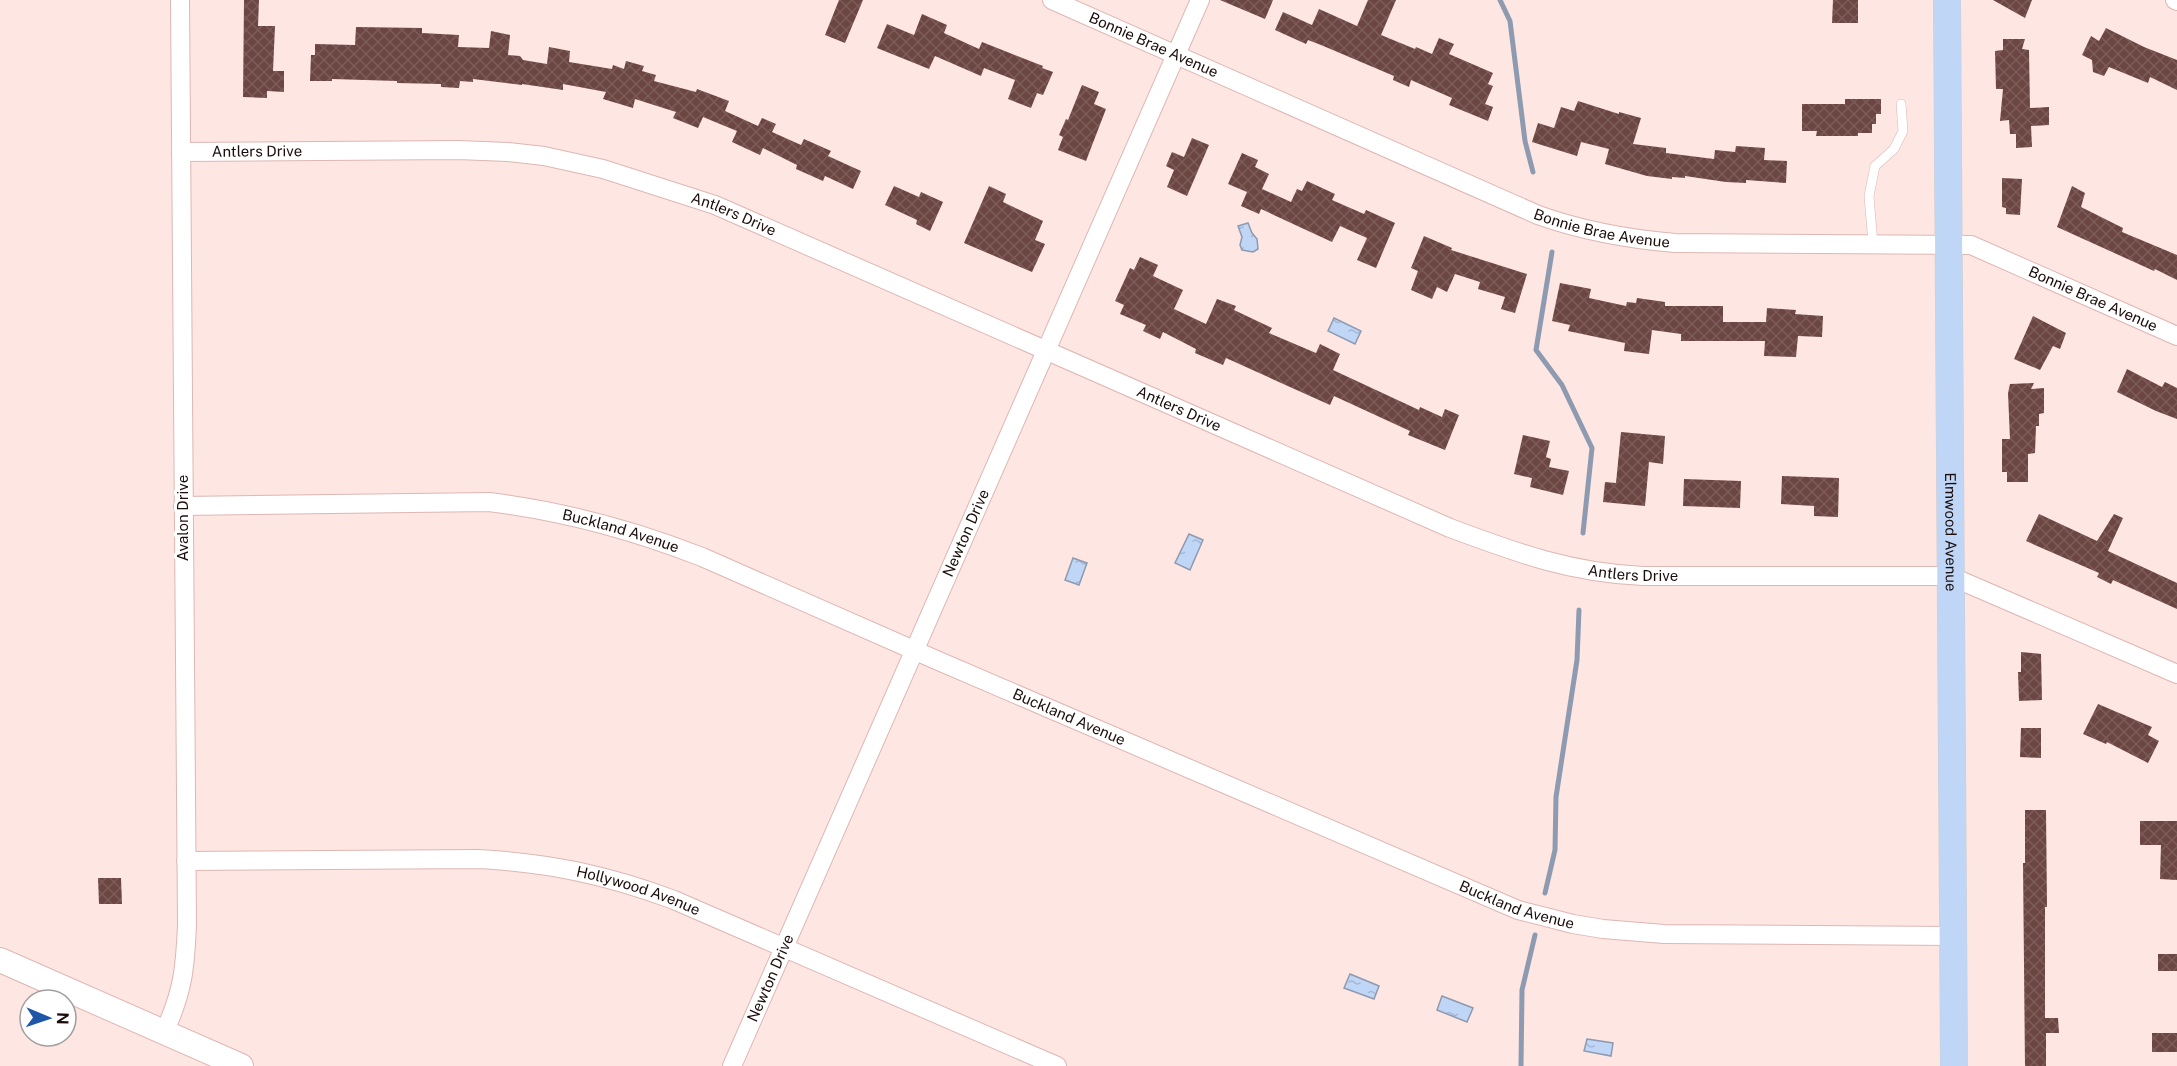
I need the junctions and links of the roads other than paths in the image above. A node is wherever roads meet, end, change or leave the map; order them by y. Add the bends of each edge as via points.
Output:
1 (180, 0) edge
2 (1052, 0) edge
3 (1200, 0) edge
4 (1947, 0) edge
5 (1176, 55) junction
6 (1901, 104) dead end
7 (181, 152) junction
8 (1873, 244) junction
9 (1948, 244) junction
10 (2177, 336) edge
11 (1045, 351) junction
12 (183, 506) junction
13 (1950, 576) junction
14 (914, 650) junction
15 (2177, 674) edge
16 (186, 861) junction
17 (1953, 936) junction
18 (783, 948) junction
19 (0, 960) edge
20 (164, 1032) junction
21 (241, 1066) edge
22 (732, 1066) edge
23 (1057, 1066) edge
24 (1954, 1066) edge

1 - 7 street, Avalon Drive
2 - 5 street, Bonnie Brae Avenue
3 - 5 street, Newton Drive
4 - 9 main road, Elmwood Avenue
5 - 8 street, Bonnie Brae Avenue via 1568,225 1632,239 1675,243
5 - 11 street, Newton Drive
6 - 8 lane via 1904,131 1894,149 1875,166 1869,195
7 - 11 street, Antlers Drive via 458,150 508,152 573,162 715,206
7 - 12 street, Avalon Drive
8 - 9 street, Bonnie Brae Avenue
9 - 10 street, Bonnie Brae Avenue via 1971,245
9 - 13 main road, Elmwood Avenue
11 - 13 street, Antlers Drive via 1450,528 1521,555 1581,570 1643,576
11 - 14 street, Newton Drive
12 - 14 street, Buckland Avenue via 489,502 556,512 673,546
12 - 16 street, Avalon Drive
13 - 15 street, Antlers Drive
13 - 17 main road, Elmwood Avenue
14 - 17 street, Buckland Avenue via 1518,910 1603,929 1664,934
14 - 18 street, Newton Drive
16 - 18 street, Hollywood Avenue via 445,859 545,865 635,886
16 - 20 street, Avalon Drive via 182,990
17 - 24 main road, Elmwood Avenue
18 - 22 street, Newton Drive
18 - 23 street, Hollywood Avenue
19 - 20 main road
20 - 21 main road

